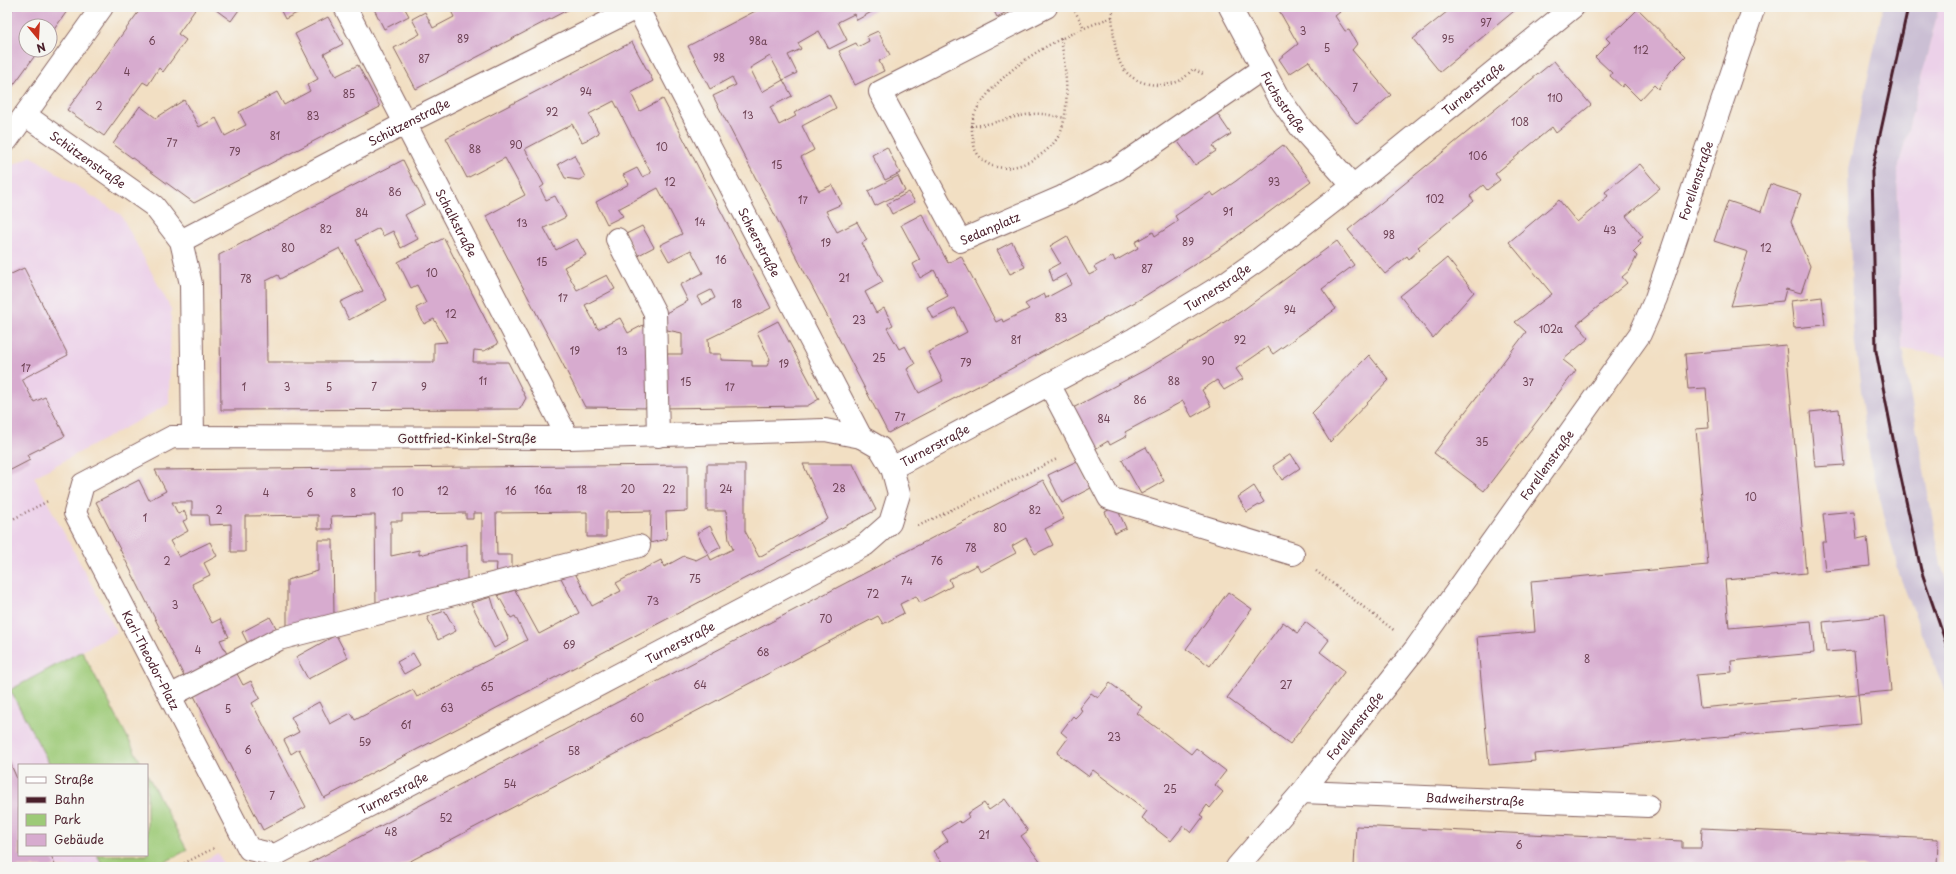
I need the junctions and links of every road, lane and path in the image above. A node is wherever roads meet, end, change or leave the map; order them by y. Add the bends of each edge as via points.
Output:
1 (102, 7) edge
2 (638, 7) edge
3 (1046, 7) edge
4 (1072, 7) edge
5 (1114, 7) edge
6 (1230, 7) edge
7 (1573, 7) edge
8 (1754, 7) edge
9 (348, 8) edge
10 (1112, 17) junction
11 (1084, 28) junction
12 (1061, 38) junction
13 (1262, 69) junction
14 (1234, 89) junction
15 (25, 115) junction
16 (1065, 118) junction
17 (404, 124) junction
18 (971, 126) junction
19 (7, 140) edge
20 (1353, 186) junction
21 (617, 239) dead end
22 (181, 241) junction
23 (1049, 384) junction
24 (658, 436) junction
25 (193, 437) junction
26 (861, 437) junction
27 (568, 438) junction
28 (1082, 446) junction
29 (892, 468) junction
30 (83, 484) junction
31 (7, 522) edge
32 (890, 523) junction
33 (639, 546) dead end
34 (1294, 554) joint
35 (1416, 648) junction
36 (170, 696) junction
37 (1302, 792) junction
38 (1648, 806) dead end
39 (241, 834) junction
40 (177, 867) edge
41 (1237, 867) edge

1 - 15 street
2 - 17 street, Schützenstraße
2 - 26 street, Scheerstraße
3 - 14 street, Sedanplatz via 880,92 960,241 1062,197 1117,169
4 - 11 path
5 - 10 path
6 - 13 street, Fuchsstraße
7 - 20 street, Turnerstraße
8 - 35 street, Forellenstraße via 1656,298 1640,334
9 - 17 street, Schalkstraße
10 - 11 path
10 - 14 path via 1116,49 1123,69 1136,80 1157,86 1179,81 1193,69
11 - 12 path
12 - 16 path via 1066,96
12 - 18 path via 1028,56 998,82 975,110
13 - 14 street, Sedanplatz
13 - 20 street, Fuchsstraße via 1301,128
15 - 19 street
15 - 22 street, Schützenstraße via 154,206
16 - 18 path via 1032,114 985,126
16 - 18 path via 1060,134 1047,149 1031,161 1014,168 1000,168 985,163 976,152
17 - 22 street, Schützenstraße
17 - 27 street, Schalkstraße
20 - 23 street, Turnerstraße via 1224,284 1134,339
21 - 24 street via 655,312
22 - 25 street, Schützenstraße via 191,284
23 - 28 street
23 - 29 street, Turnerstraße
24 - 26 street, Gottfried-Kinkel-Straße via 825,430
24 - 27 street, Gottfried-Kinkel-Straße
25 - 27 street, Gottfried-Kinkel-Straße
25 - 30 street, Gottfried-Kinkel-Straße via 172,437
26 - 29 street via 880,448
28 - 32 path via 920,526
28 - 34 street via 1109,498
29 - 32 street, Turnerstraße via 899,494
30 - 31 path
30 - 36 street, Karl-Theodor-Platz via 75,513
32 - 39 street, Turnerstraße via 865,545 275,856 249,849
33 - 36 street via 279,639
34 - 35 path
35 - 37 street, Forellenstraße
36 - 39 street, Karl-Theodor-Platz
37 - 38 street, Badweiherstraße
37 - 41 street, Forellenstraße
39 - 40 path

